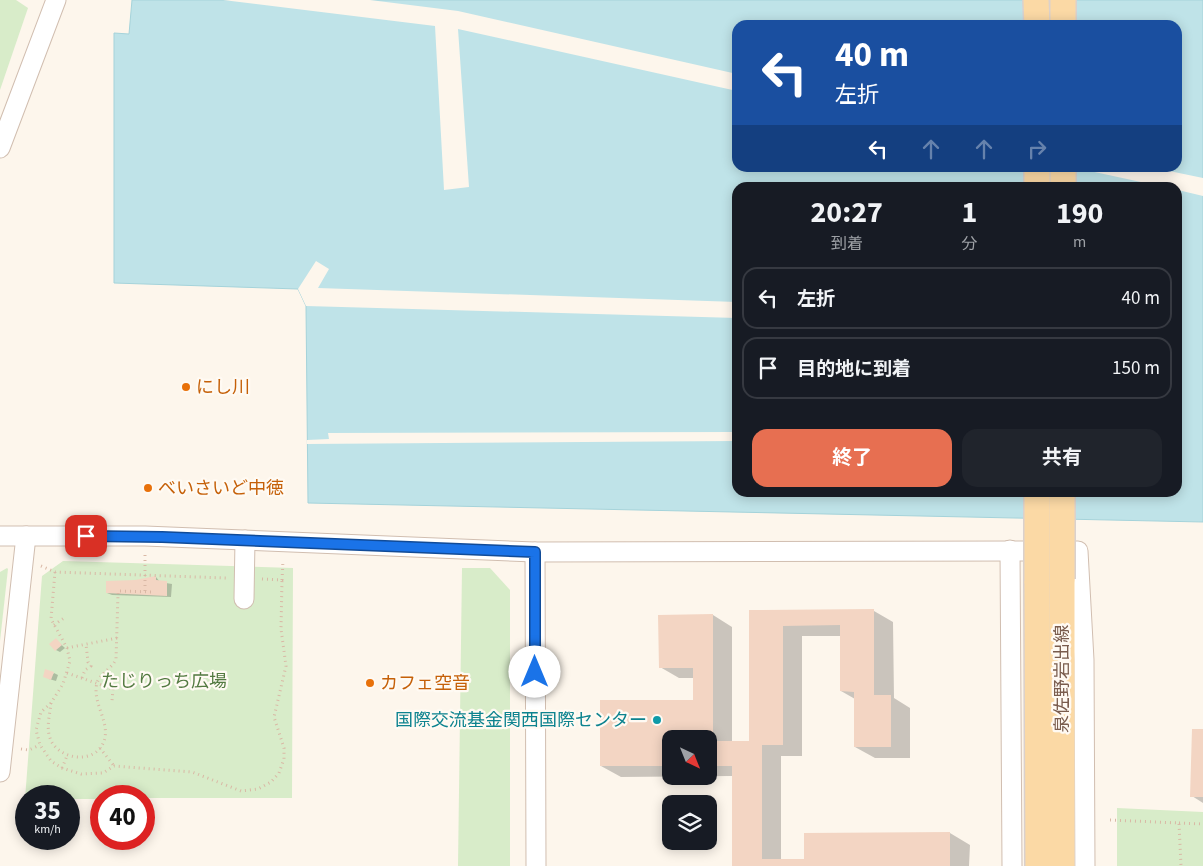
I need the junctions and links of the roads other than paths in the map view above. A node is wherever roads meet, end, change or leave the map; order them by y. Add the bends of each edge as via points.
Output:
1 (56, 0) edge
2 (1036, 0) edge
3 (1063, 0) edge
4 (1036, 20) edge
5 (1063, 20) edge
6 (0, 148) edge
7 (1037, 497) edge
8 (1062, 497) edge
9 (0, 536) edge
10 (26, 536) junction
11 (245, 540) junction
12 (1010, 550) junction
13 (535, 552) junction
14 (244, 599) dead end
15 (0, 772) edge
16 (536, 866) edge
17 (1012, 866) edge
18 (1038, 866) edge
19 (1062, 866) edge
20 (1085, 866) edge

1 - 6 street
2 - 4 main road
3 - 5 main road
7 - 18 main road, 泉佐野岩出線, bridge
8 - 19 main road, 泉佐野岩出線, bridge
9 - 10 street
10 - 11 street
10 - 15 street
11 - 13 street
11 - 14 street
12 - 13 street
12 - 17 street
12 - 20 street via 1078,551 1084,660
13 - 16 street

